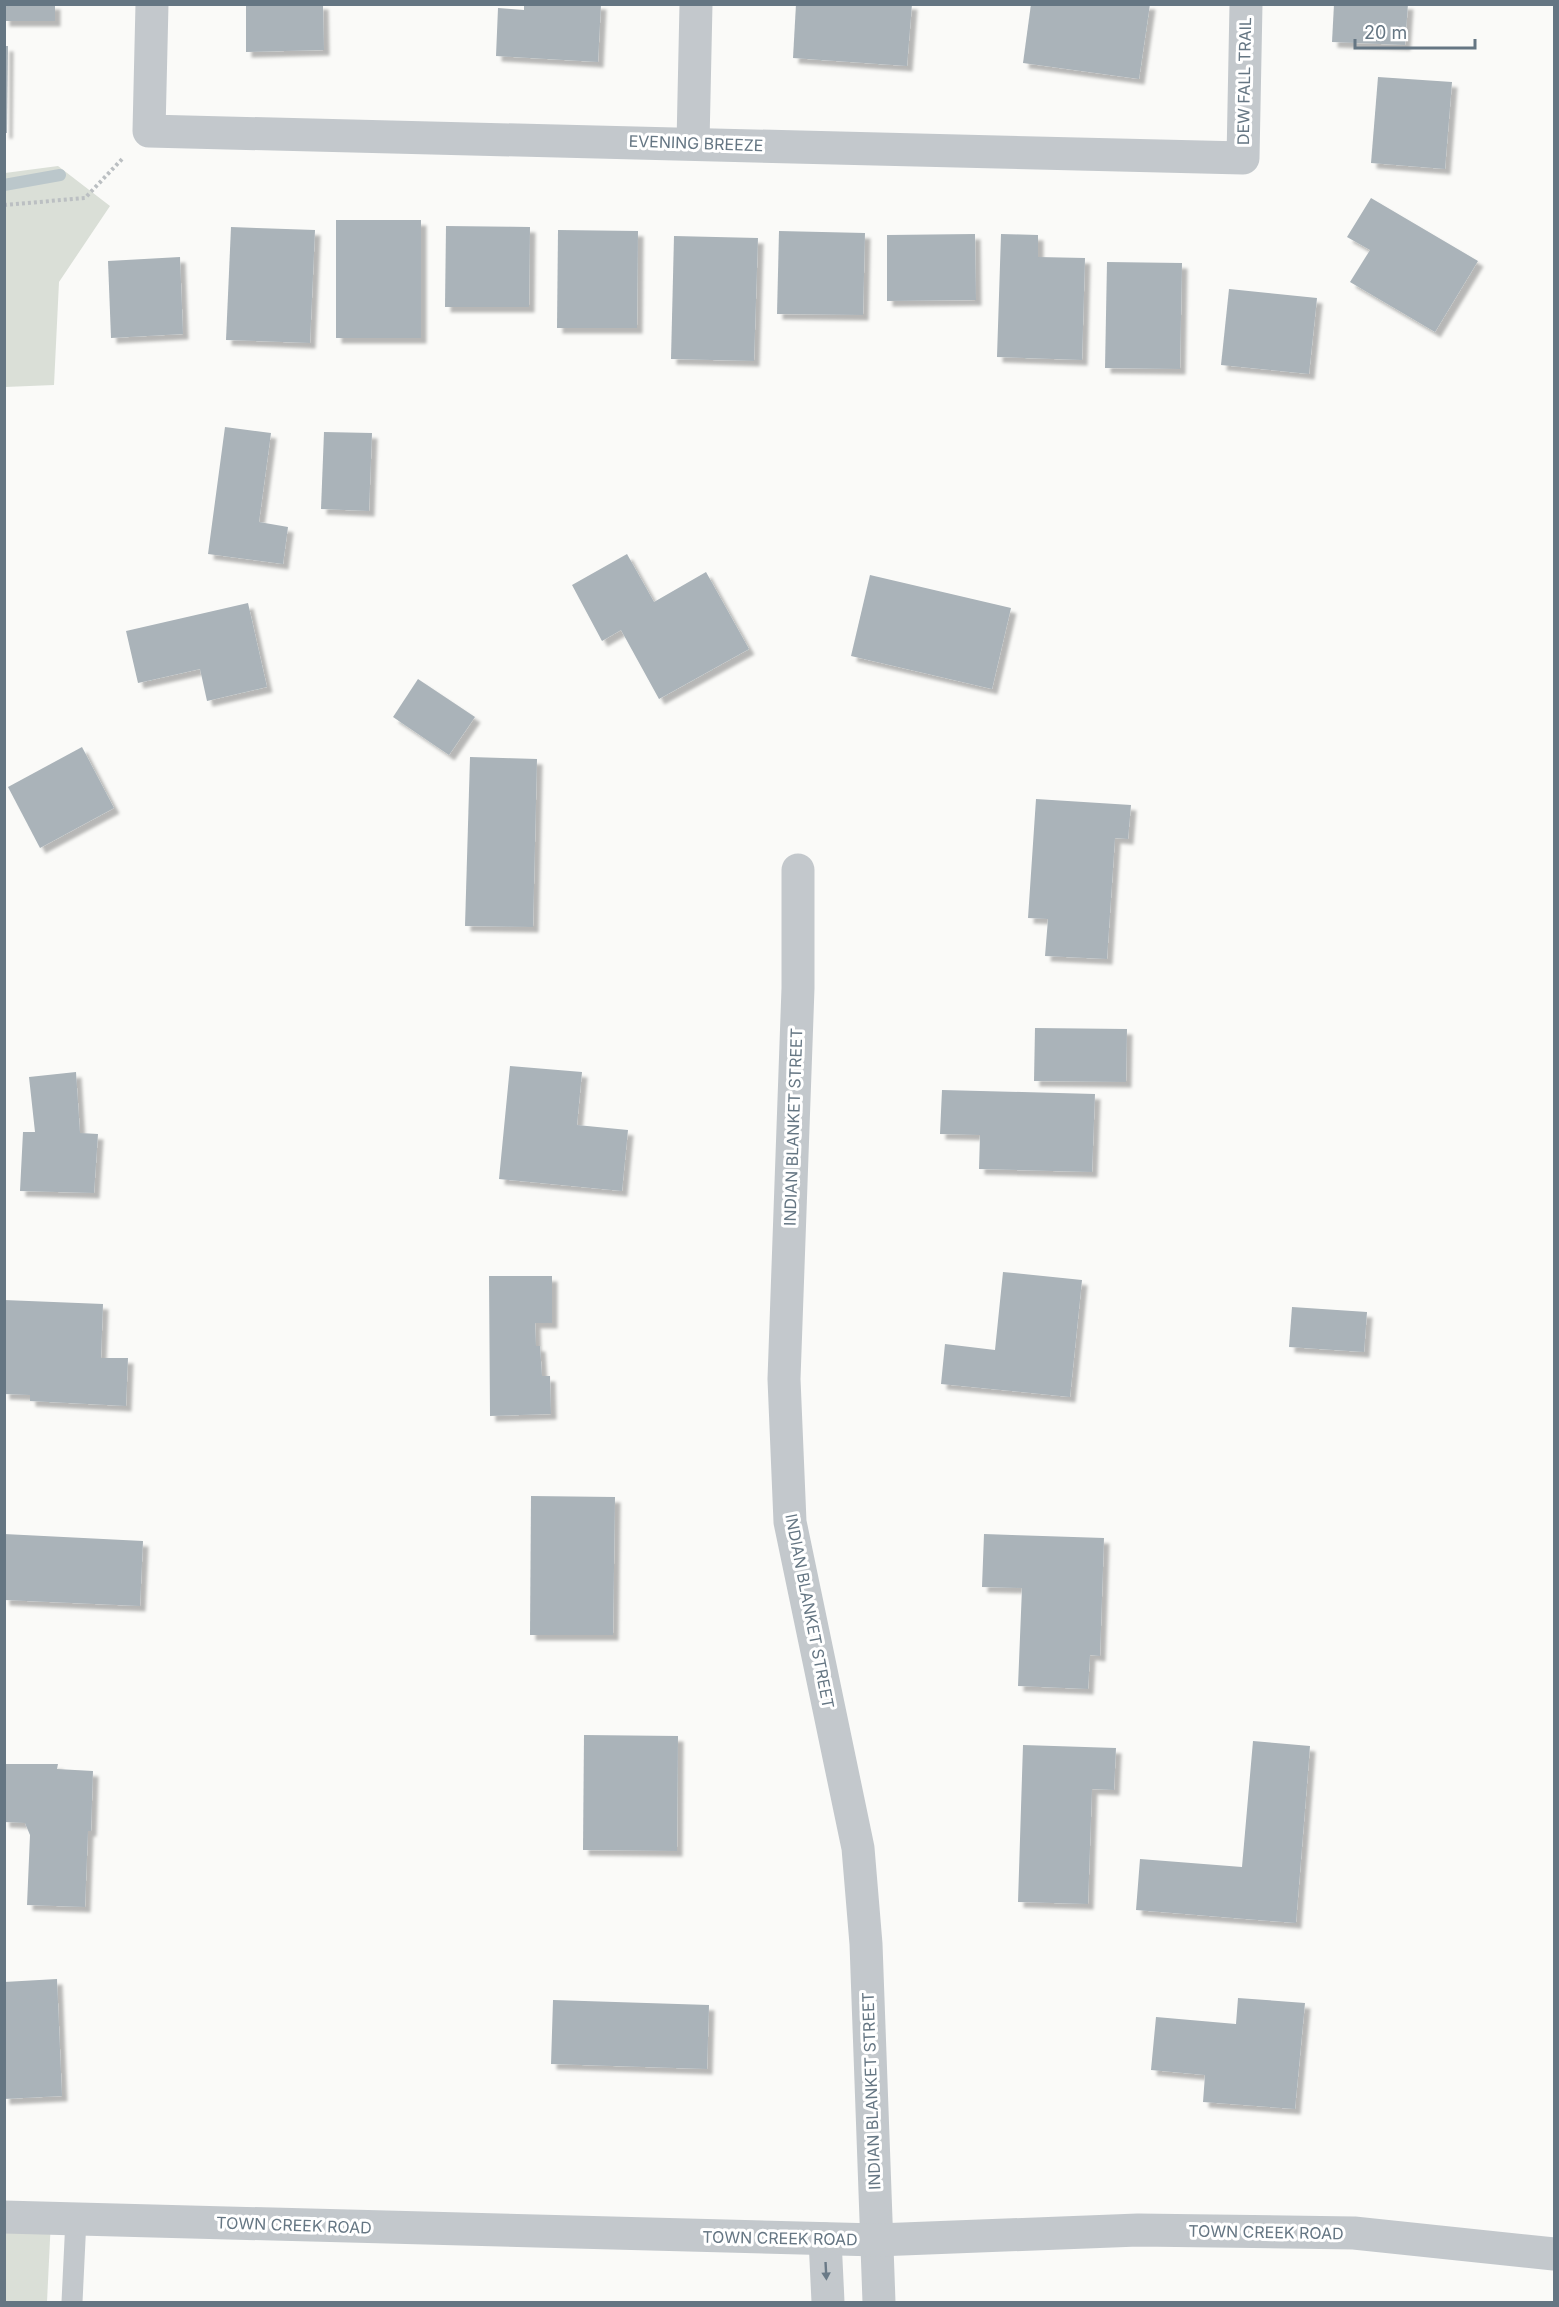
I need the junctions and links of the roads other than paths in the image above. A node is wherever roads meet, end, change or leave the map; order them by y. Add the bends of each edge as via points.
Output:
1 (152, 4) edge
2 (696, 4) edge
3 (1246, 4) edge
4 (693, 143) junction
5 (1243, 158) joint
6 (798, 870) dead end
7 (4, 2217) edge
8 (76, 2219) junction
9 (825, 2239) junction
10 (877, 2240) junction
11 (1554, 2254) edge
12 (72, 2302) edge
13 (828, 2302) edge
14 (879, 2302) edge

1 - 4 street, EVENING BREEZE via 149,131
2 - 4 street
3 - 5 street, DEW FALL TRAIL
4 - 5 street, EVENING BREEZE
6 - 10 street, INDIAN BLANKET STREET via 798,988 784,1379 790,1522 858,1848 866,1944
7 - 8 street, TOWN CREEK ROAD
8 - 9 street, TOWN CREEK ROAD
8 - 12 lane
9 - 10 street, TOWN CREEK ROAD
9 -> 13 street
10 - 11 street, TOWN CREEK ROAD via 1138,2230 1354,2233
10 - 14 street, INDIAN BLANKET STREET

